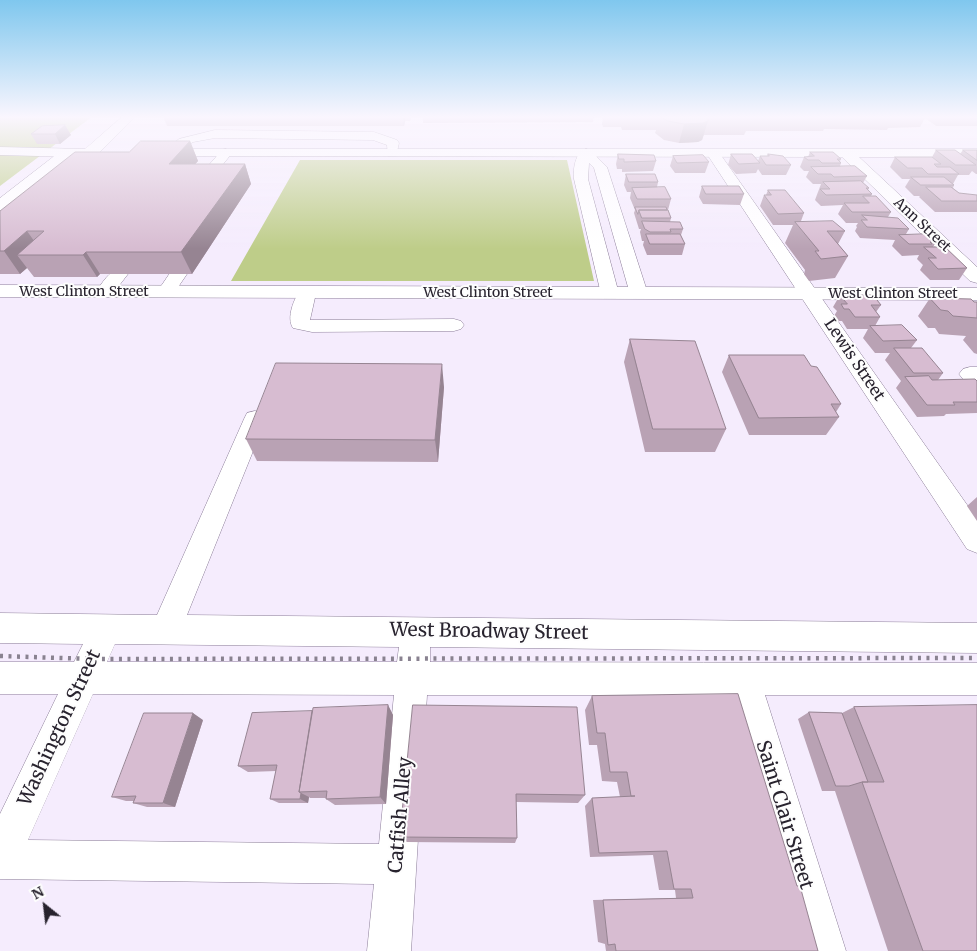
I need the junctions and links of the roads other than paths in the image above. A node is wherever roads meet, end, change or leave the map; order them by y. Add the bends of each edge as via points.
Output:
1 (58, 160) edge
2 (82, 160) edge
3 (220, 160) edge
4 (583, 160) edge
5 (593, 160) edge
6 (717, 160) edge
7 (854, 160) edge
8 (200, 184) edge
9 (51, 187) edge
10 (0, 206) edge
11 (119, 274) edge
12 (178, 274) edge
13 (977, 277) edge
14 (0, 291) edge
15 (105, 292) junction
16 (166, 292) junction
17 (307, 293) junction
18 (610, 294) junction
19 (639, 294) junction
20 (809, 294) junction
21 (977, 294) edge
22 (454, 326) dead end
23 (255, 419) edge
24 (977, 541) edge
25 (0, 628) edge
26 (107, 628) junction
27 (166, 629) junction
28 (416, 632) junction
29 (977, 638) edge
30 (0, 678) edge
31 (84, 678) junction
32 (414, 679) junction
33 (743, 679) junction
34 (977, 679) edge
35 (0, 857) edge
36 (396, 864) junction
37 (389, 951) edge
38 (824, 951) edge

1 - 10 main road
2 - 9 main road
3 - 8 street
4 - 18 street via 581,179
5 - 19 street via 600,167
6 - 20 street, Lewis Street
7 - 13 main road, Ann Street
11 - 15 street
12 - 16 street
14 - 15 main road, West Clinton Street
15 - 16 main road, West Clinton Street
16 - 17 main road, West Clinton Street
17 - 18 main road, West Clinton Street
17 - 22 street via 300,324
18 - 19 main road, West Clinton Street
19 - 20 main road, West Clinton Street
20 - 21 main road, West Clinton Street
20 - 24 street, Lewis Street
23 - 27 street
25 - 26 street, West Broadway Street
26 - 27 street, West Broadway Street
26 - 31 street, Washington Street
27 - 28 street, West Broadway Street
28 - 29 street, West Broadway Street
28 - 32 street, Catfish Alley
30 - 31 street
31 - 32 street
31 - 35 street, Washington Street
32 - 33 street
32 - 36 street, Catfish Alley
33 - 34 street
33 - 38 street, Saint Clair Street
35 - 36 street
36 - 37 street, Catfish Alley

